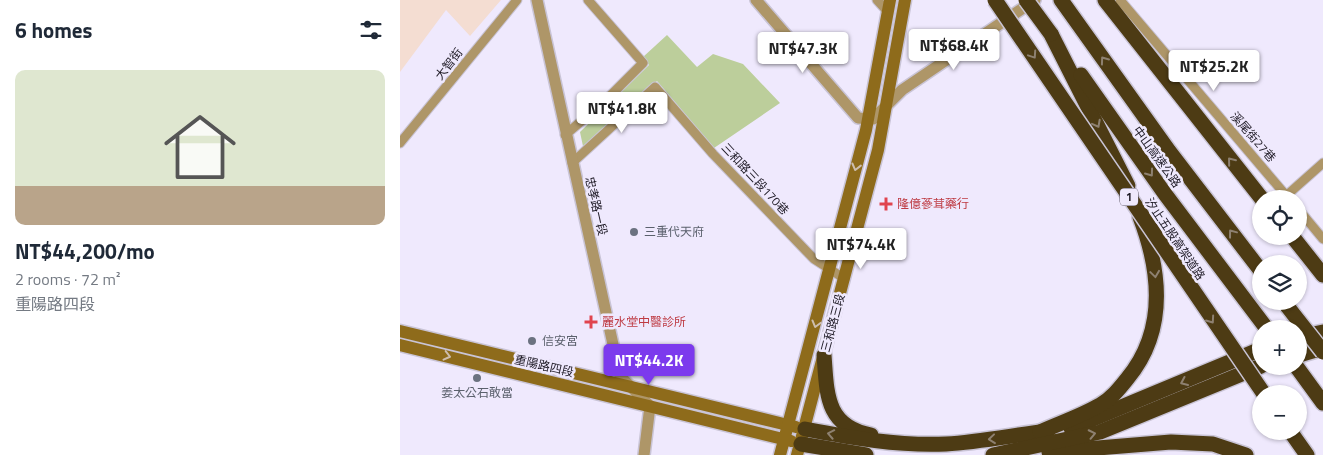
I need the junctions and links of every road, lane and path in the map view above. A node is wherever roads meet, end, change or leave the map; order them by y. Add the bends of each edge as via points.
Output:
1 (517, 0) edge
2 (537, 0) edge
3 (588, 0) edge
4 (756, 0) edge
5 (877, 0) edge
6 (905, 0) edge
7 (995, 0) edge
8 (1026, 0) edge
9 (1035, 0) edge
10 (1061, 0) edge
11 (1105, 0) edge
12 (1120, 0) edge
13 (889, 6) edge
14 (1050, 34) junction
15 (888, 103) junction
16 (867, 120) junction
17 (566, 135) junction
18 (400, 142) edge
19 (572, 163) junction
20 (1323, 163) edge
21 (1255, 190) edge
22 (1282, 190) edge
23 (1295, 190) edge
24 (1307, 220) edge
25 (1323, 239) edge
26 (1299, 245) edge
27 (1252, 259) edge
28 (830, 270) junction
29 (1323, 275) edge
30 (845, 279) junction
31 (1291, 310) edge
32 (1260, 320) edge
33 (400, 331) edge
34 (1323, 332) edge
35 (1307, 335) edge
36 (400, 345) edge
37 (1323, 348) edge
38 (1323, 352) edge
39 (1252, 353) edge
40 (1307, 353) edge
41 (824, 356) junction
42 (1252, 370) edge
43 (1303, 375) edge
44 (1258, 385) edge
45 (629, 386) junction
46 (1320, 398) edge
47 (650, 406) junction
48 (788, 425) junction
49 (1040, 432) junction
50 (784, 439) junction
51 (1296, 440) edge
52 (801, 443) edge
53 (921, 444) junction
54 (644, 455) edge
55 (780, 455) edge
56 (866, 455) edge
57 (993, 455) edge
58 (1012, 455) edge
59 (1246, 455) edge
60 (1307, 455) edge

1 - 18 street, 大智街
2 - 17 street, 忠孝路一段
3 - 17 street via 643,63
4 - 16 street via 858,118
5 - 13 street
6 - 15 main road, 三和路三段
7 -> 44 highway, 汐止五股高架道路 / 1, bridge
8 - 14 highway, 中山高速公路, bridge
9 - 15 street via 902,90
27 -> 10 highway, 中山高速公路 via 1169,151
21 -> 11 highway
12 - 22 street, 溪尾街27巷
13 - 16 main road, 三和路三段
14 -> 32 highway, 中山高速公路
14 -> 49 highway via 1128,186 1148,242 1157,287 1156,317 1141,363 1100,405
15 - 16 street via 873,119
15 - 30 main road, 三和路三段
16 -> 28 main road, 三和路三段
17 - 19 street, 忠孝路一段
19 - 28 street, 三和路三段170巷 via 655,87 713,154 814,260
19 - 45 street, 忠孝路一段 via 620,376
20 - 23 street
24 - 25 street
26 - 29 highway
28 - 30 street, 三和路三段170巷
28 -> 48 main road, 三和路三段
30 - 41 main road, 三和路三段
31 - 38 highway, bridge
33 - 45 main road, 重陽路四段
34 - 35 highway
36 -> 47 main road, 重陽路四段
37 - 40 highway
39 -> 49 highway via 1099,418 1071,428
41 - 52 main road, 三和路三段
41 - 53 highway via 828,399 834,416 863,433
57 -> 42 highway via 1100,432
43 - 46 highway
45 - 47 street, 忠孝路一段
45 - 48 main road, 重陽路四段
47 - 50 main road, 重陽路四段
47 - 54 street
48 - 50 main road, 三和路三段
48 - 52 main road, 重陽路四段
49 -> 53 highway via 947,444
50 - 52 main road, 重陽路四段
50 - 55 main road, 三和路三段
51 - 60 highway
53 -> 52 highway via 864,440
52 - 56 highway
58 - 59 highway via 1171,442 1213,444

